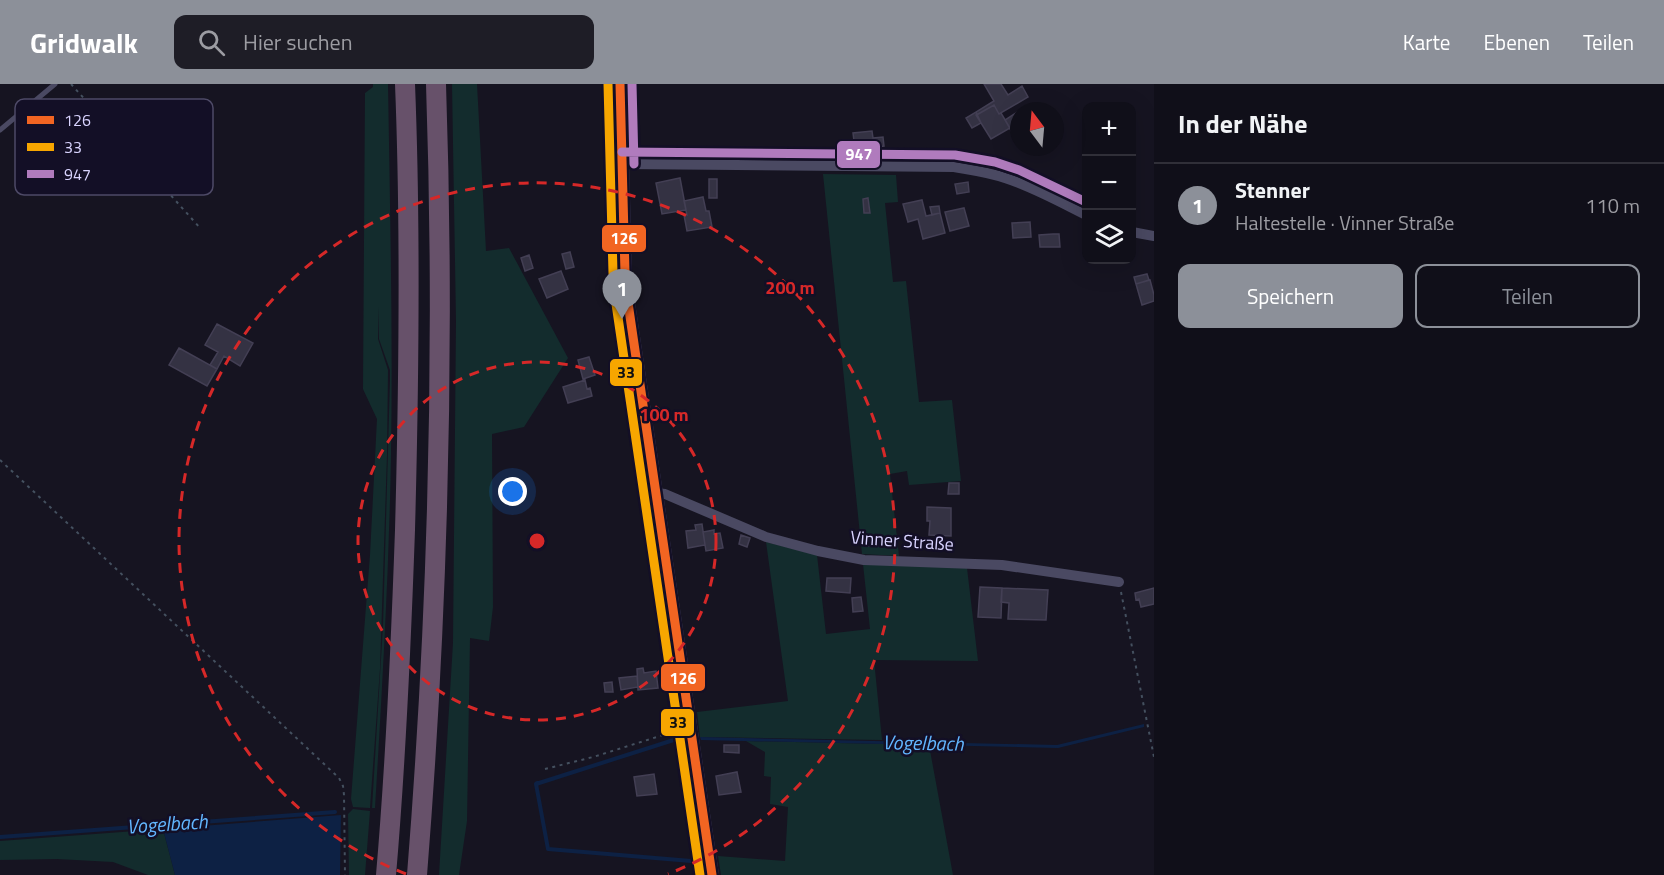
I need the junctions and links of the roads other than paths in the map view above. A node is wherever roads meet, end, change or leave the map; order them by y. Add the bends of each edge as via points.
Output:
1 (55, 84) edge
2 (405, 84) edge
3 (436, 84) edge
4 (620, 84) edge
5 (37, 99) edge
6 (15, 117) edge
7 (0, 130) edge
8 (622, 164) junction
9 (1082, 213) edge
10 (1136, 233) edge
11 (1154, 236) edge
12 (656, 493) junction
13 (1119, 582) road end
14 (386, 875) edge
15 (417, 875) edge
16 (712, 875) edge

1 - 5 lane
2 - 14 highway via 409,262 407,442 399,699
3 - 15 highway via 439,432 432,656
4 - 8 street
6 - 7 lane
8 - 9 street via 954,167 1018,183
8 - 12 street via 625,273
10 - 11 street
12 - 13 street, Vinner Straße via 766,537 864,560 1002,565
12 - 16 street

